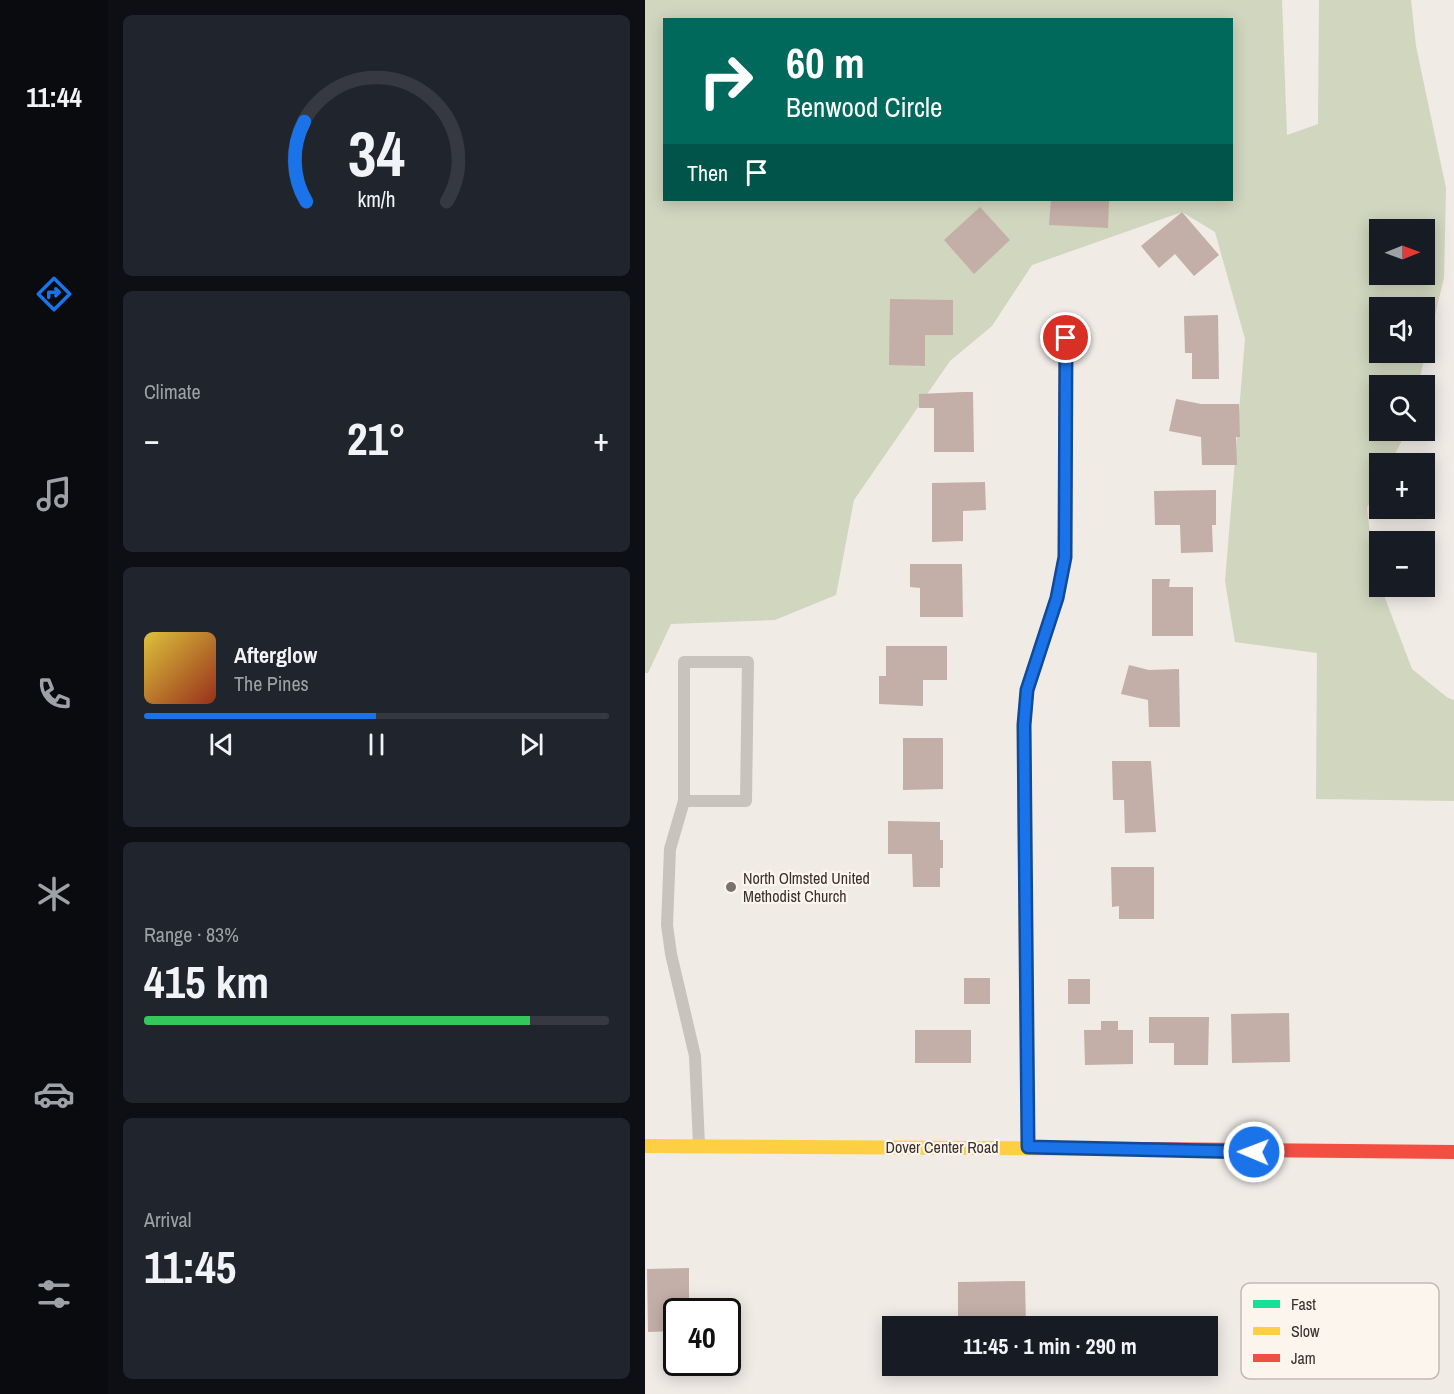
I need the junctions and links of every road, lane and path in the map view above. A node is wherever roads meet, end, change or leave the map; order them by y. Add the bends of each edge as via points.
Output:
1 (1066, 338) dead end
2 (684, 801) junction
3 (645, 1146) edge
4 (699, 1146) junction
5 (1028, 1147) junction
6 (1454, 1152) edge

1 - 5 street via 1065,557 1057,598 1027,690 1024,725
2 - 2 lane via 684,662 748,662 746,801
2 - 4 lane via 670,849 667,925 695,1056
3 - 4 street, Dover Center Road
4 - 5 street, Dover Center Road
5 - 6 street, Dover Center Road

